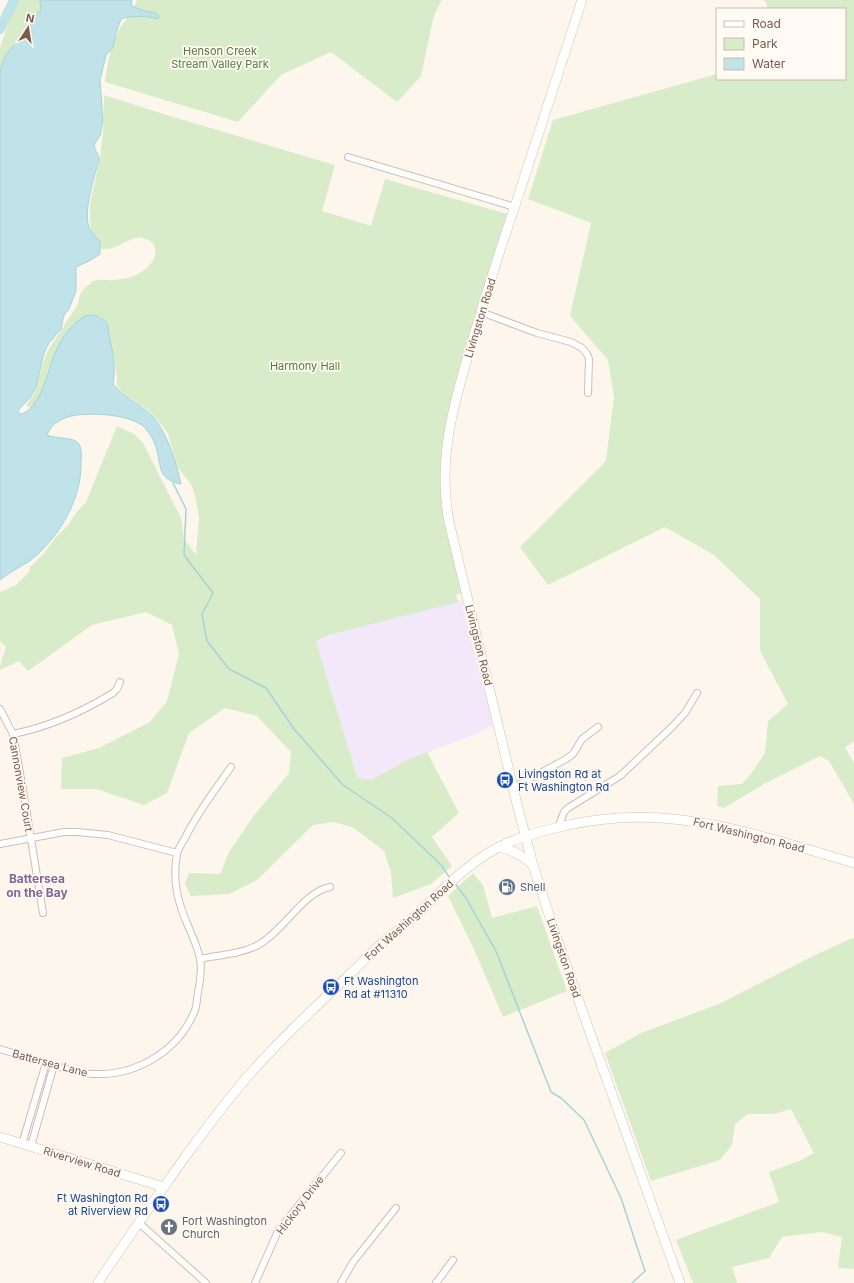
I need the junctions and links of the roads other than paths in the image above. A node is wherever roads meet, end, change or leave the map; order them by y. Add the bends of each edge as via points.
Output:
1 (582, 0) edge
2 (348, 157) dead end
3 (515, 207) junction
4 (481, 312) junction
5 (588, 392) dead end
6 (120, 682) dead end
7 (697, 693) dead end
8 (0, 709) edge
9 (598, 727) dead end
10 (13, 734) junction
11 (231, 767) dead end
12 (513, 788) junction
13 (558, 828) junction
14 (525, 837) junction
15 (31, 838) junction
16 (0, 844) edge
17 (499, 846) junction
18 (177, 853) junction
19 (854, 863) edge
20 (533, 865) junction
21 (330, 888) dead end
22 (43, 913) dead end
23 (200, 959) junction
24 (0, 1049) edge
25 (46, 1063) junction
26 (54, 1065) junction
27 (0, 1137) edge
28 (27, 1145) junction
29 (341, 1153) dead end
30 (164, 1187) junction
31 (396, 1208) dead end
32 (139, 1223) junction
33 (453, 1260) dead end
34 (98, 1283) edge
35 (206, 1283) edge
36 (255, 1283) edge
37 (341, 1283) edge
38 (436, 1283) edge
39 (680, 1283) edge

1 - 3 main road, Livingston Road
2 - 3 street
3 - 4 main road, Livingston Road
4 - 5 street via 582,348 589,359
4 - 12 main road, Livingston Road via 449,430 444,466 445,496 449,522
6 - 10 street via 113,693 80,711
7 - 13 street via 685,713 620,776 568,808
8 - 10 street, Cannonview Court
9 - 12 street via 582,739 573,754
10 - 15 street, Cannonview Court
11 - 18 street, Battersea Lane via 196,817
12 - 14 main road, Livingston Road
13 - 14 main road, Fort Washington Road
13 - 19 main road, Fort Washington Road via 618,818 680,819 745,832
14 - 17 main road, Fort Washington Road
14 - 20 main road, Livingston Road
15 - 16 street
15 - 18 street via 64,832 93,833
15 - 22 street, Cannonview Court
17 - 20 main road via 525,857
17 - 30 main road, Fort Washington Road via 475,862 384,941 291,1030 225,1103
18 - 23 street, Battersea Lane via 176,892
20 - 39 main road, Livingston Road
21 - 23 street via 312,895 257,946
23 - 26 street, Battersea Lane via 200,983 195,1009 178,1037 162,1052 132,1069 110,1074 88,1074
24 - 25 street, Battersea Lane
25 - 26 street, Battersea Lane
25 - 28 street
26 - 28 street
27 - 28 main road, Riverview Road
28 - 30 main road, Riverview Road
29 - 36 street, Hickory Drive via 278,1231
30 - 32 main road, Fort Washington Road
31 - 37 street via 353,1262
32 - 34 main road, Fort Washington Road
32 - 35 street
33 - 38 street

